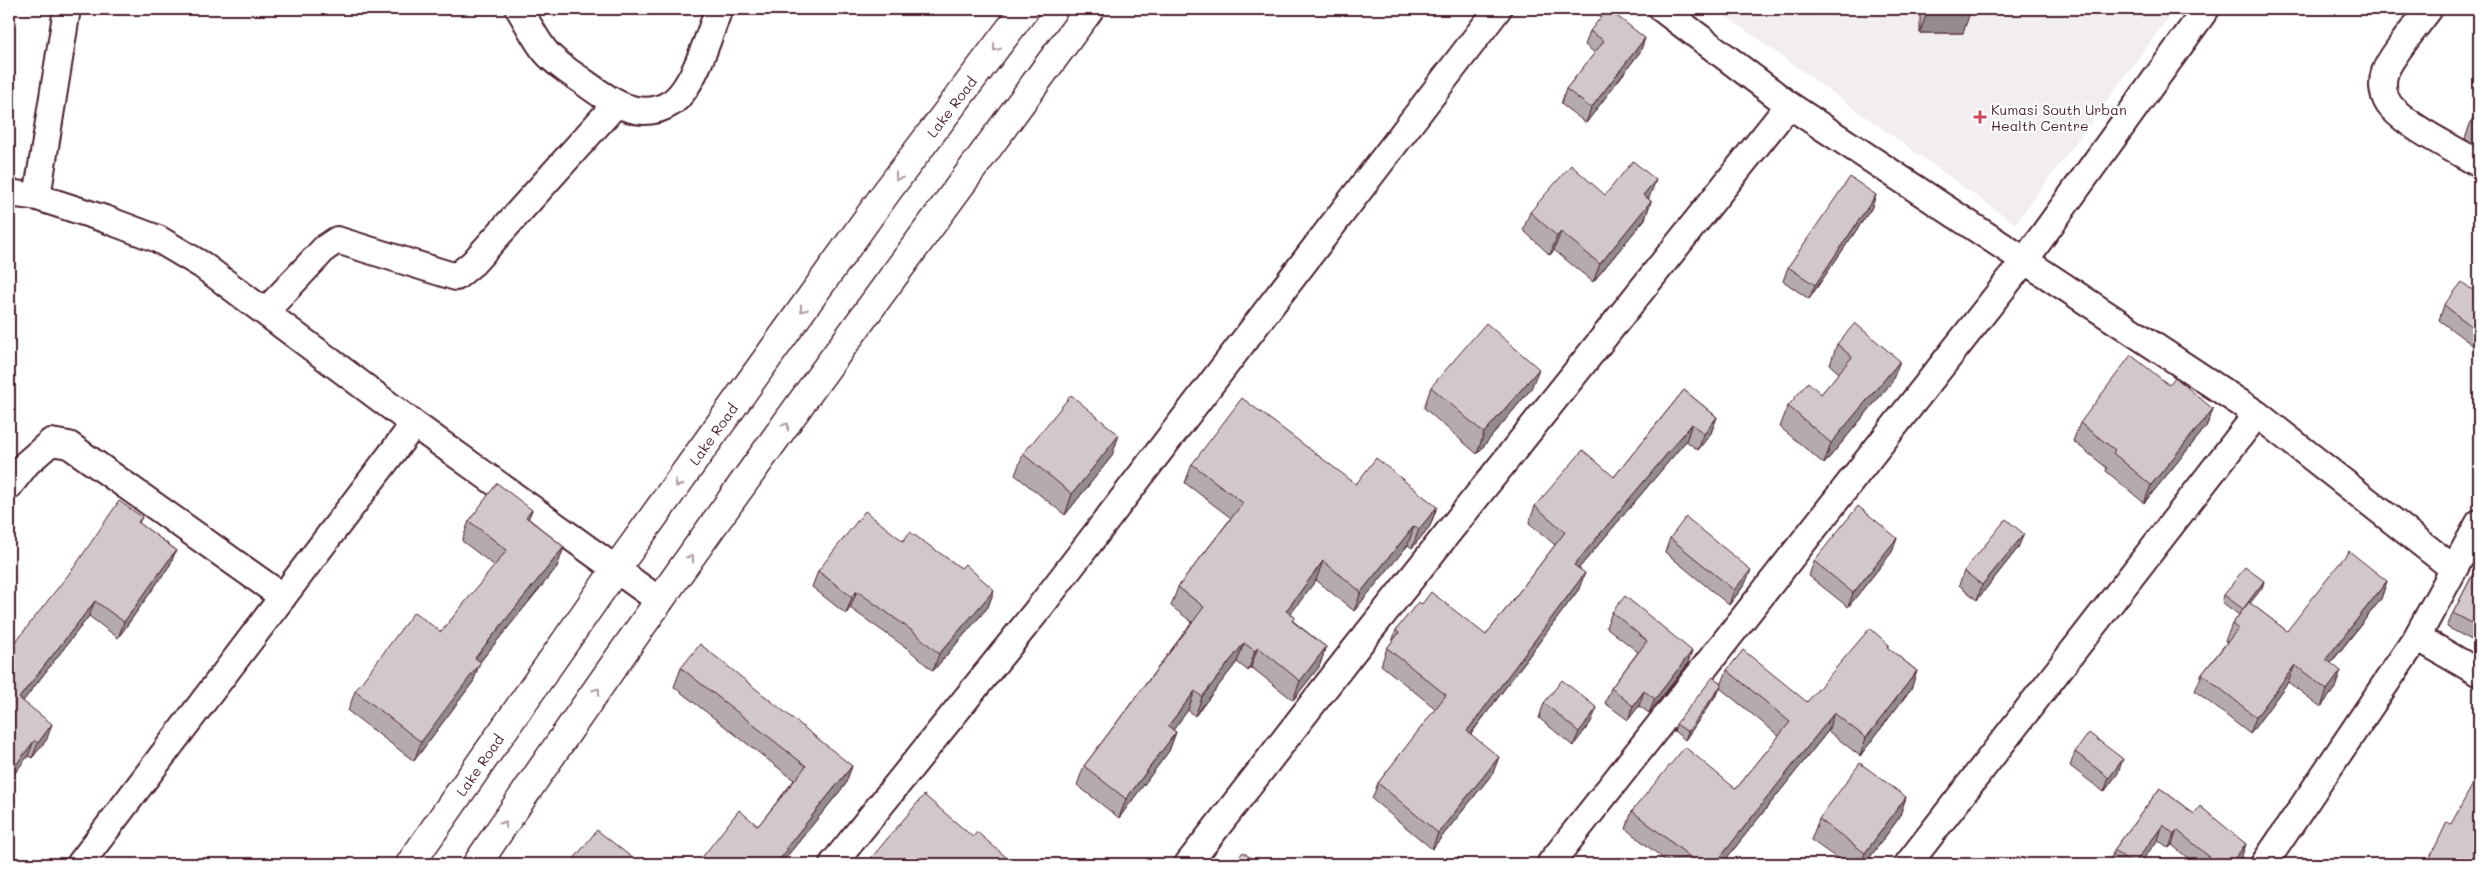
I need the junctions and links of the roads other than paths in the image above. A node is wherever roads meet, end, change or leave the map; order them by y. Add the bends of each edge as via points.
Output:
1 (67, 9) edge
2 (520, 9) edge
3 (720, 9) edge
4 (1025, 9) edge
5 (1090, 9) edge
6 (1498, 9) edge
7 (1662, 9) edge
8 (2206, 9) edge
9 (2429, 9) edge
10 (615, 104) junction
11 (1789, 105) junction
12 (2479, 164) edge
13 (9, 193) edge
14 (37, 198) junction
15 (2025, 260) junction
16 (265, 312) junction
17 (2257, 414) junction
18 (414, 424) junction
19 (9, 486) edge
20 (2479, 523) edge
21 (616, 569) junction
22 (2454, 569) junction
23 (283, 597) junction
24 (660, 601) junction
25 (2417, 637) junction
26 (2479, 674) edge
27 (80, 864) edge
28 (410, 864) edge
29 (477, 864) edge
30 (833, 864) edge
31 (1188, 864) edge
32 (1550, 864) edge
33 (1908, 864) edge
34 (2264, 864) edge

1 - 14 street
2 - 10 street via 545,51 560,66
3 - 10 street via 686,88 672,103 642,111
4 -> 21 main road, Lake Road via 888,190
24 -> 5 main road
6 - 30 street via 1040,607
7 - 11 street
8 - 15 street
9 - 12 street via 2385,71 2382,85 2385,96 2391,107 2412,124
10 - 16 street via 474,263 456,277 337,240 325,248
11 - 15 street
11 - 31 street
13 - 14 street
14 - 16 street via 158,239 202,265
15 - 17 street
15 - 32 street
16 - 18 street
17 - 22 street
17 - 33 street
18 - 21 street
18 - 23 street
19 - 23 street via 27,463 51,442 69,445
20 - 22 street
21 - 24 street
21 - 28 main road, Lake Road
22 - 25 street
23 - 27 street
29 -> 24 main road
25 - 26 street
25 - 34 street

